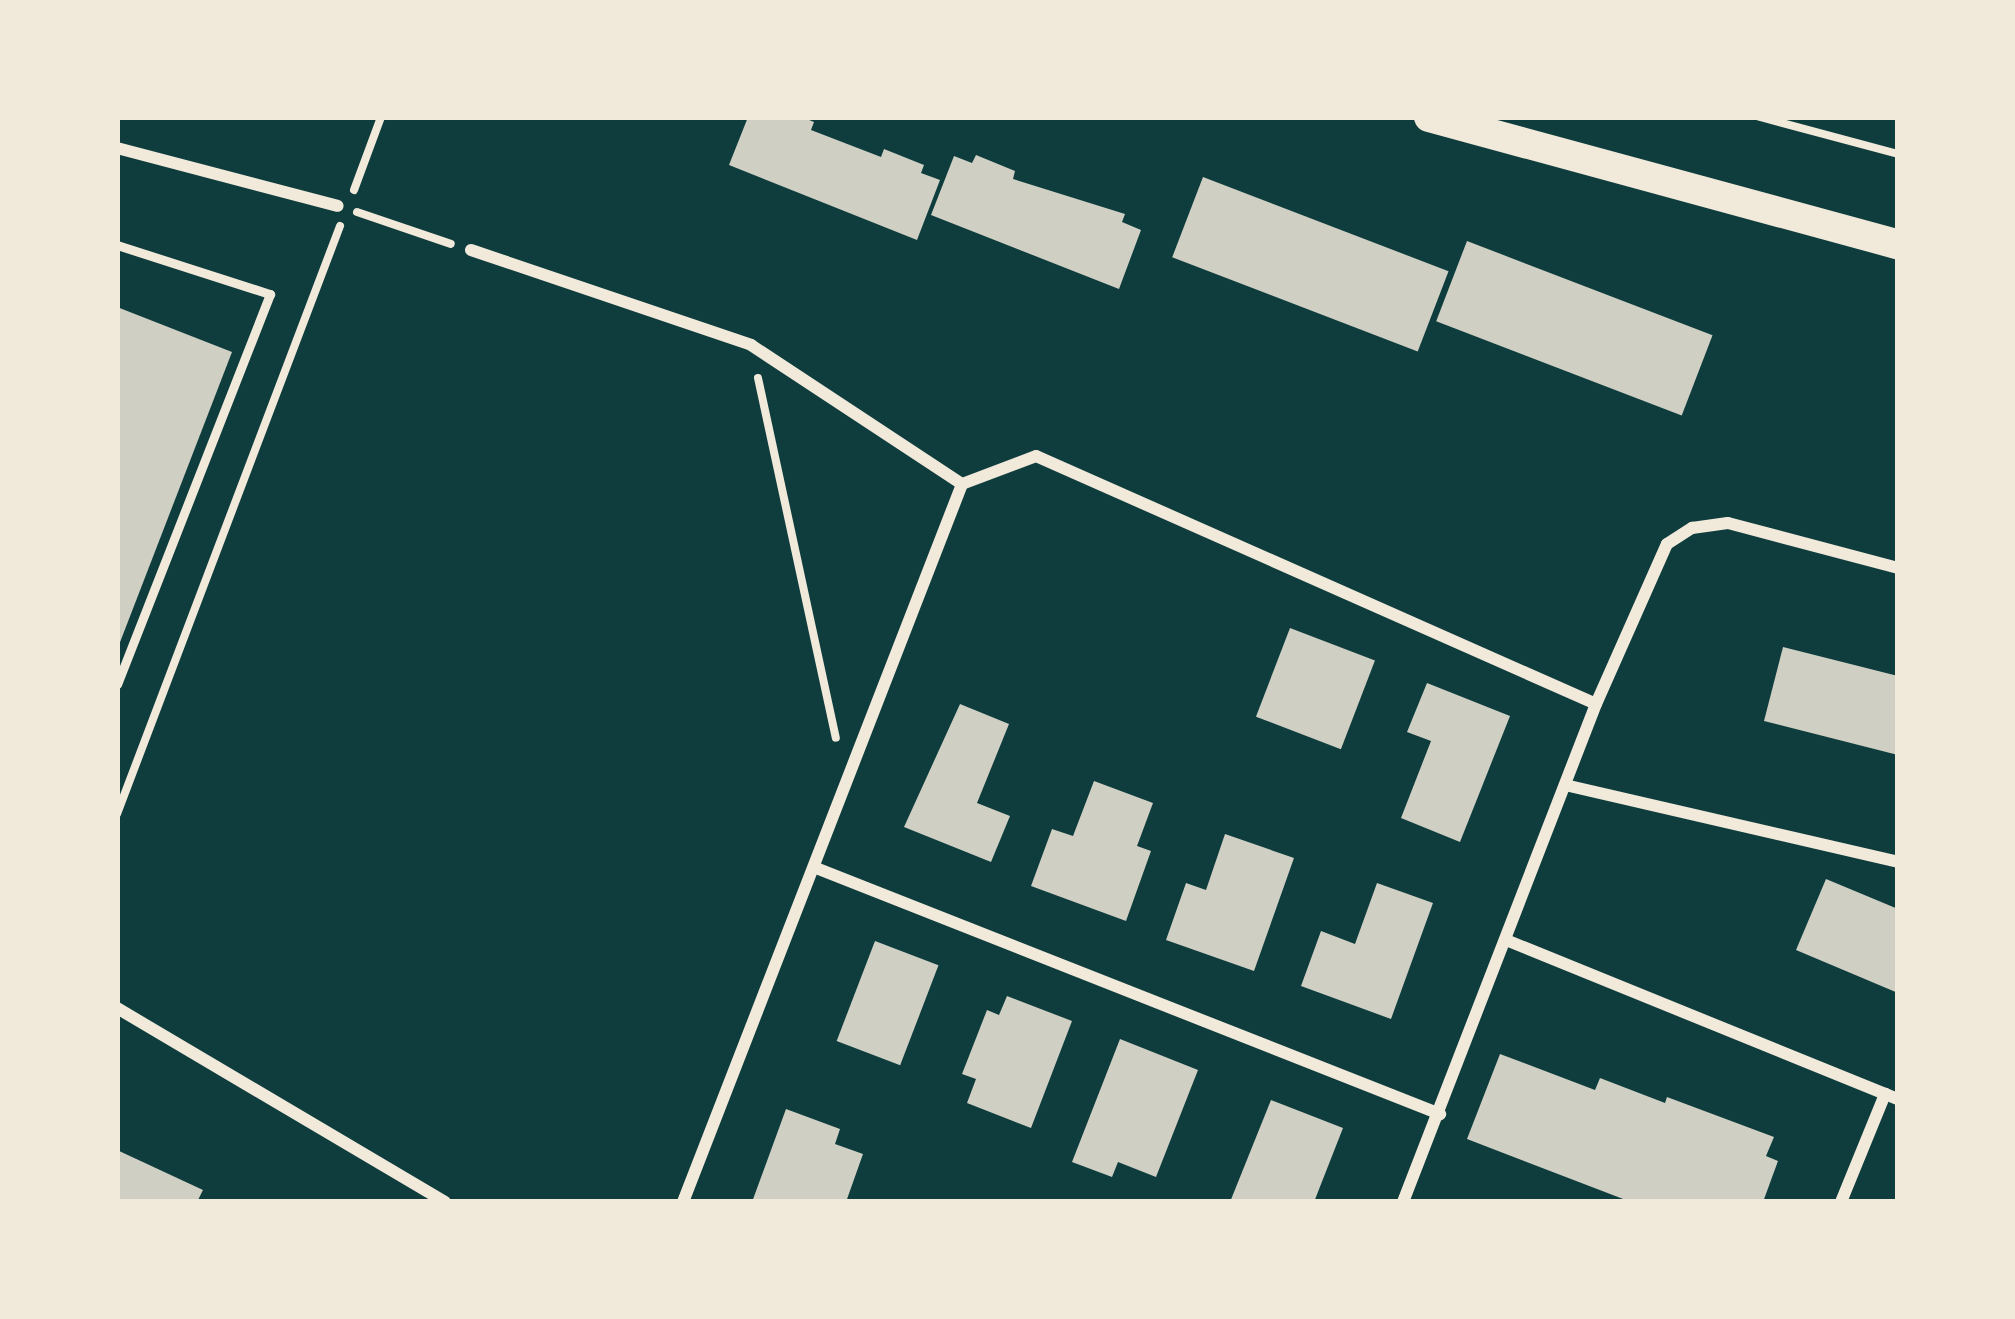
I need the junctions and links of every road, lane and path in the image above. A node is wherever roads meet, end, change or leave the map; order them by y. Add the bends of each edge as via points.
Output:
1 (381, 117) edge
2 (1429, 117) edge
3 (1760, 117) edge
4 (117, 148) edge
5 (1898, 154) edge
6 (342, 208) junction
7 (1898, 244) edge
8 (117, 245) edge
9 (471, 250) joint
10 (751, 345) junction
11 (962, 484) junction
12 (1898, 568) edge
13 (117, 684) edge
14 (1596, 704) junction
15 (1565, 785) junction
16 (848, 793) junction
17 (117, 814) edge
18 (1898, 862) edge
19 (816, 868) junction
20 (1506, 940) junction
21 (117, 1008) edge
22 (1892, 1096) edge
23 (1440, 1114) junction
24 (446, 1202) edge
25 (682, 1202) edge
26 (1403, 1202) edge
27 (1841, 1202) edge

1 - 6 path
2 - 7 main road
3 - 5 path
4 - 6 street
6 - 9 path
6 - 17 path
8 - 13 lane via 270,294
9 - 10 street
10 - 11 street
10 - 16 path
11 - 14 street via 1036,456
11 - 16 street
12 - 14 street via 1727,523 1692,528 1667,544
14 - 15 street
15 - 18 street
15 - 20 street
16 - 19 street
19 - 23 street
19 - 25 street
20 - 22 street
20 - 23 street
21 - 24 street
22 - 27 street
23 - 26 street

